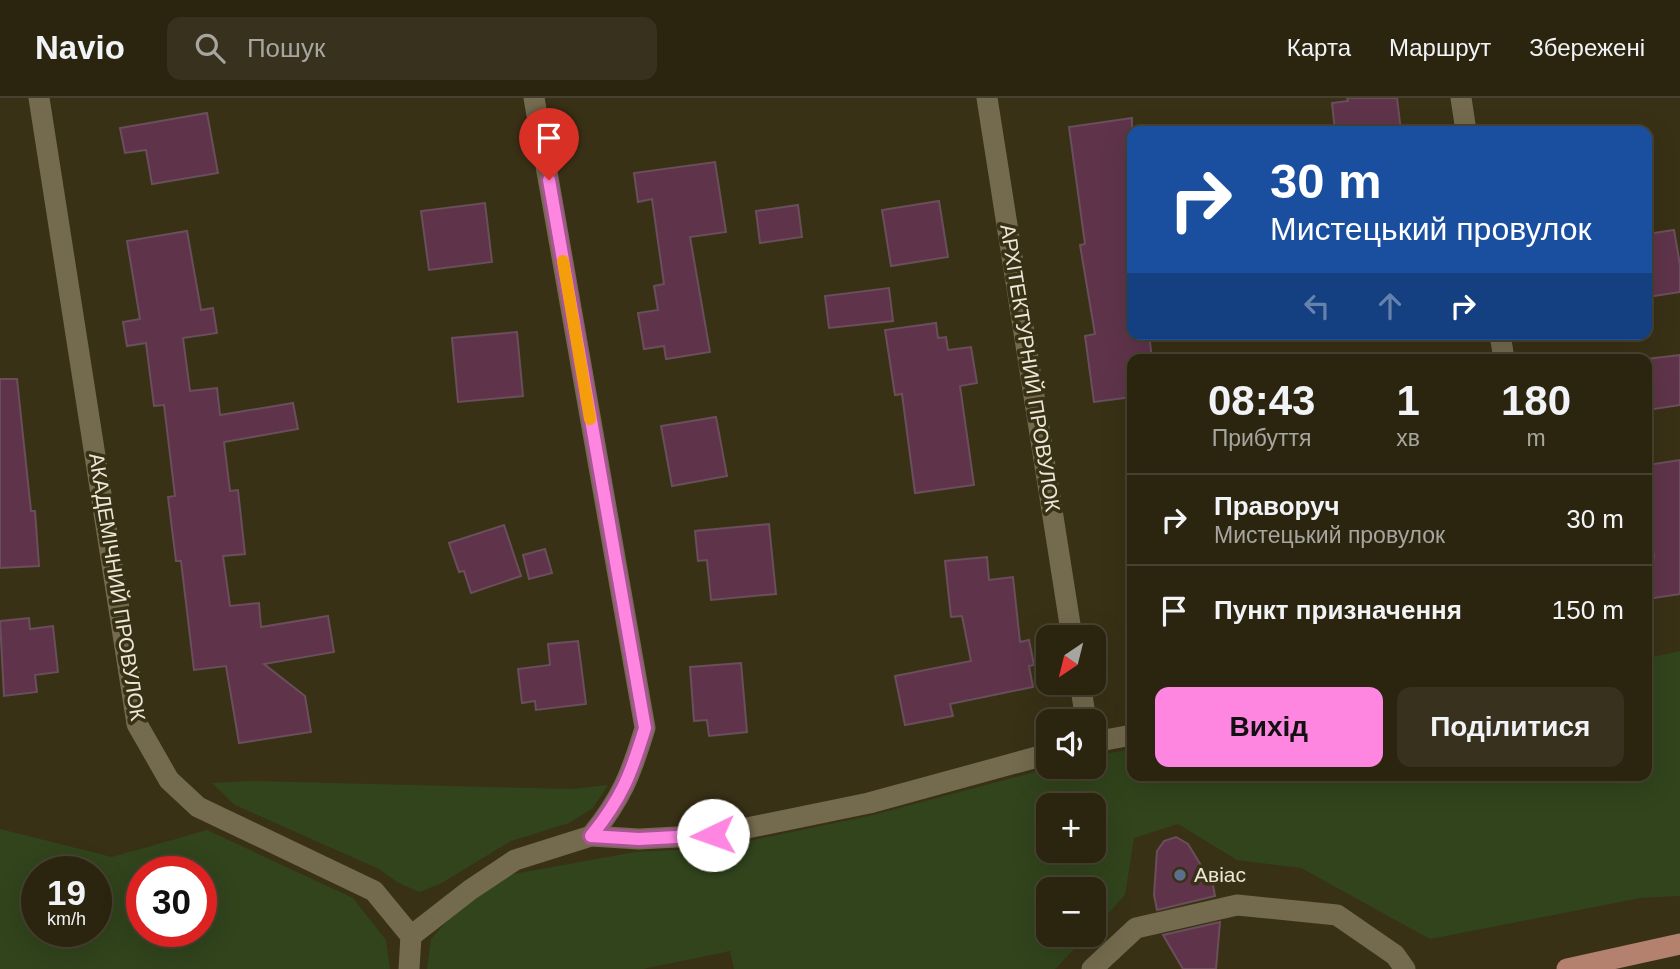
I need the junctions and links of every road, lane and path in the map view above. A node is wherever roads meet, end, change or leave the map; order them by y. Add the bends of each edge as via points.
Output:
1 (39, 98) edge
2 (534, 98) edge
3 (987, 98) edge
4 (1461, 98) edge
5 (1465, 126) edge
6 (1071, 625) edge
7 (1127, 736) edge
8 (1106, 740) edge
9 (1036, 757) edge
10 (591, 836) junction
11 (411, 936) junction
12 (1680, 944) edge
13 (409, 969) edge
14 (1092, 969) edge
15 (1405, 969) edge
16 (1567, 969) edge

1 - 11 street, АКАДЕМІЧНИЙ ПРОВУЛОК via 137,724 169,780 198,807 374,891
2 - 10 street via 645,728 616,806
3 - 6 street, АРХІТЕКТУРНИЙ ПРОВУЛОК
4 - 5 street
7 - 8 street
9 - 10 street via 869,803 713,835
10 - 11 street via 515,860
11 - 13 street
12 - 16 main road
14 - 15 street via 1136,928 1237,905 1337,915 1395,955

